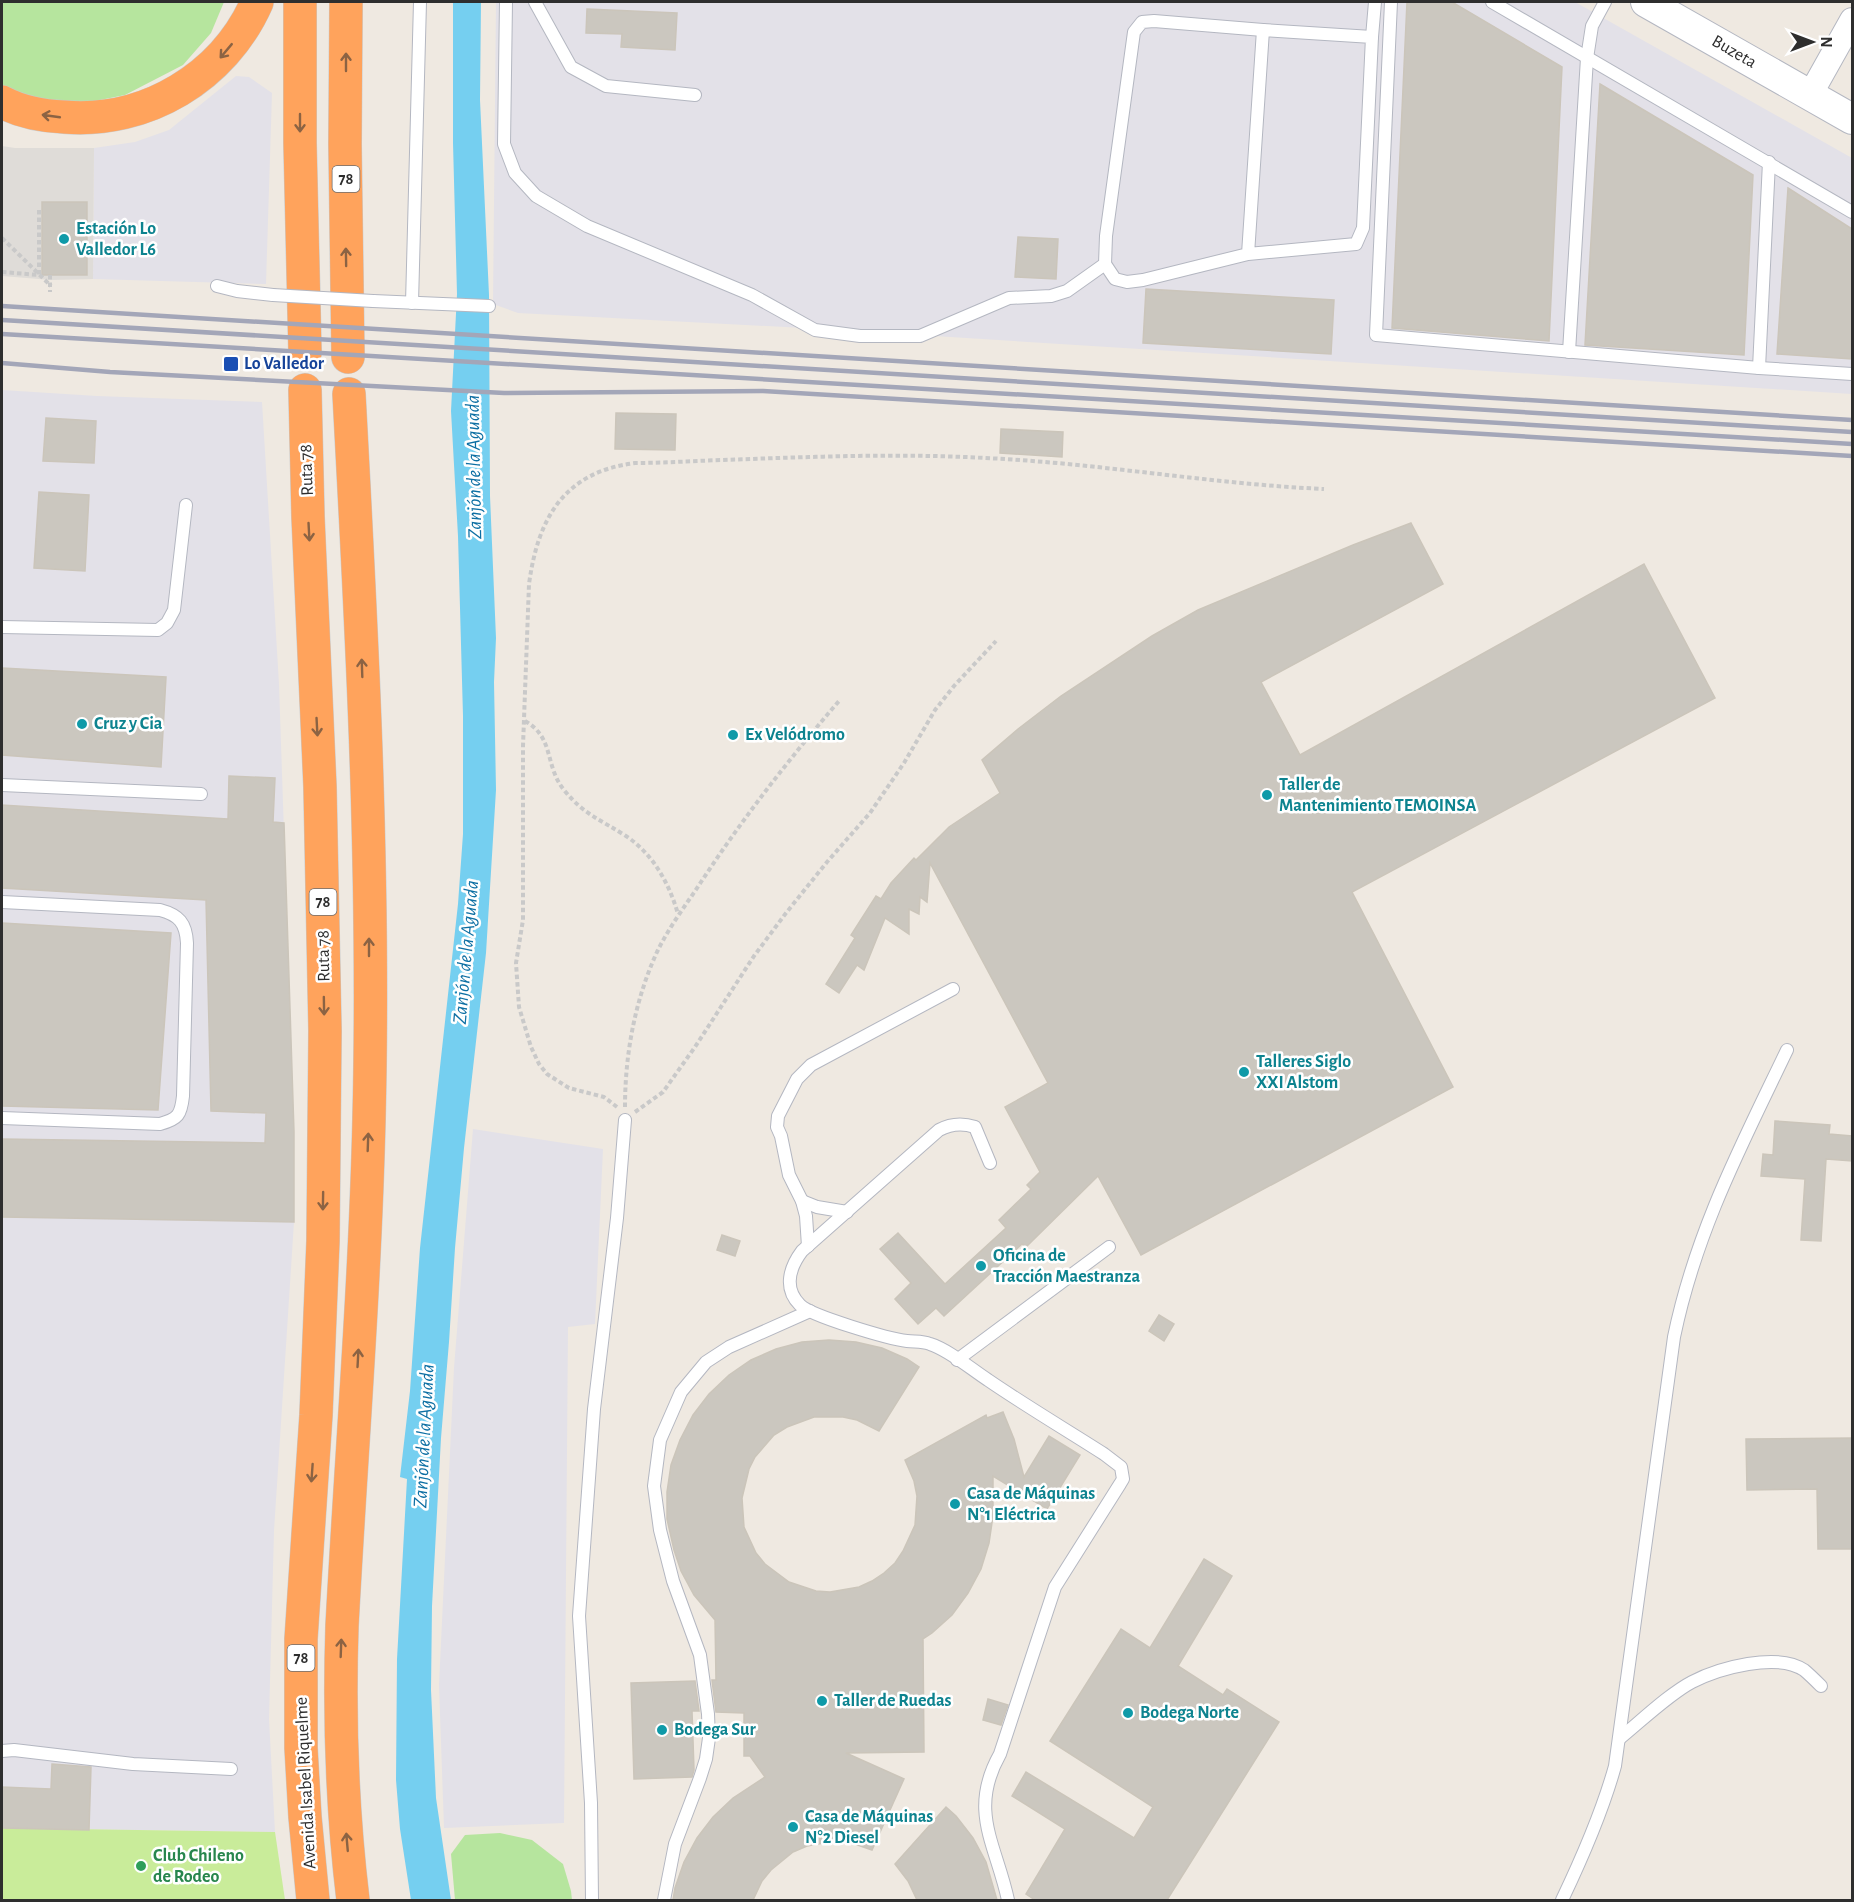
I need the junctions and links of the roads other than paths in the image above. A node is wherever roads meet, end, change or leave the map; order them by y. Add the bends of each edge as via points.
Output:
1 (257, 2) edge
2 (300, 2) edge
3 (346, 2) edge
4 (420, 2) edge
5 (506, 2) edge
6 (535, 2) edge
7 (1375, 2) edge
8 (1391, 2) edge
9 (1492, 2) edge
10 (1605, 2) edge
11 (1654, 3) edge
12 (1852, 20) edge
13 (1263, 30) junction
14 (1372, 38) junction
15 (1587, 58) junction
16 (695, 94) dead end
17 (1810, 95) junction
18 (2, 102) edge
19 (1852, 120) edge
20 (1769, 162) junction
21 (1852, 212) edge
22 (1248, 254) junction
23 (1105, 264) junction
24 (217, 286) dead end
25 (412, 303) junction
26 (489, 306) dead end
27 (1569, 352) junction
28 (304, 353) dead end
29 (348, 357) dead end
30 (1759, 368) junction
31 (1852, 374) edge
32 (305, 390) dead end
33 (349, 394) dead end
34 (186, 505) dead end
35 (2, 627) edge
36 (2, 785) edge
37 (201, 794) dead end
38 (2, 902) edge
39 (953, 989) dead end
40 (1787, 1050) dead end
41 (2, 1118) edge
42 (625, 1120) road end
43 (990, 1163) dead end
44 (802, 1201) junction
45 (847, 1212) junction
46 (808, 1246) junction
47 (1109, 1247) dead end
48 (810, 1311) junction
49 (957, 1359) junction
50 (316, 1415) joint
51 (1821, 1686) dead end
52 (1619, 1739) junction
53 (2, 1751) edge
54 (231, 1769) dead end
55 (313, 1900) edge
56 (352, 1900) edge
57 (592, 1900) edge
58 (664, 1900) edge
59 (1008, 1900) edge
60 (1562, 1900) edge

1 -> 18 highway via 236,39 210,68 161,101 89,118 30,112
2 -> 28 highway
29 -> 3 highway, 78
4 - 25 lane
5 - 23 lane via 504,144 515,173 536,196 587,226 752,295 815,330 860,336 920,336 1009,298 1051,296 1067,291
6 - 16 lane via 571,67 606,86
7 - 14 lane
8 - 27 lane via 1376,335
9 - 15 lane
10 - 15 lane via 1592,26
11 - 17 street, Buzeta
12 - 17 street
13 - 14 lane
13 - 22 lane
13 - 23 lane via 1155,21 1142,22 1134,32
14 - 22 lane via 1363,228 1356,244
15 - 20 lane
15 - 27 lane
17 - 19 street, Buzeta
20 - 21 lane
20 - 30 lane
22 - 23 lane via 1127,282 1115,279
24 - 25 lane, bridge via 273,295
25 - 26 lane
27 - 30 lane
30 - 31 lane
32 -> 50 highway, Ruta 78 / 78 via 324,931 325,1134
56 -> 33 highway, Avenida Isabel Riquelme / 78 via 340,1685 369,1117 370,993 369,862
34 - 35 lane via 174,610 158,630
36 - 37 lane
38 - 41 lane via 160,910 171,913 183,924 187,943 183,1096 178,1116 160,1124
39 - 44 lane via 812,1065 797,1079 778,1116 777,1127 789,1175
40 - 52 lane via 1712,1209 1681,1303
42 - 57 lane via 594,1409 579,1616 591,1803
43 - 45 lane via 975,1127 946,1127
44 - 45 lane
44 - 46 lane
45 - 46 lane
46 - 48 lane via 793,1263 789,1278 791,1292
47 - 49 lane
48 - 49 lane via 880,1335 931,1344
48 - 58 lane via 729,1347 706,1362 681,1392 660,1440 654,1486 660,1530 673,1581 700,1655 709,1738 700,1778 675,1844
49 - 59 lane via 1118,1463 1123,1473 1120,1484 1054,1587 987,1783 986,1826
50 -> 55 highway, Avenida Isabel Riquelme / 78 via 301,1693 301,1748
51 - 52 lane via 1803,1670 1783,1663 1756,1663 1720,1672 1690,1683
52 - 60 lane via 1608,1794
53 - 54 lane

